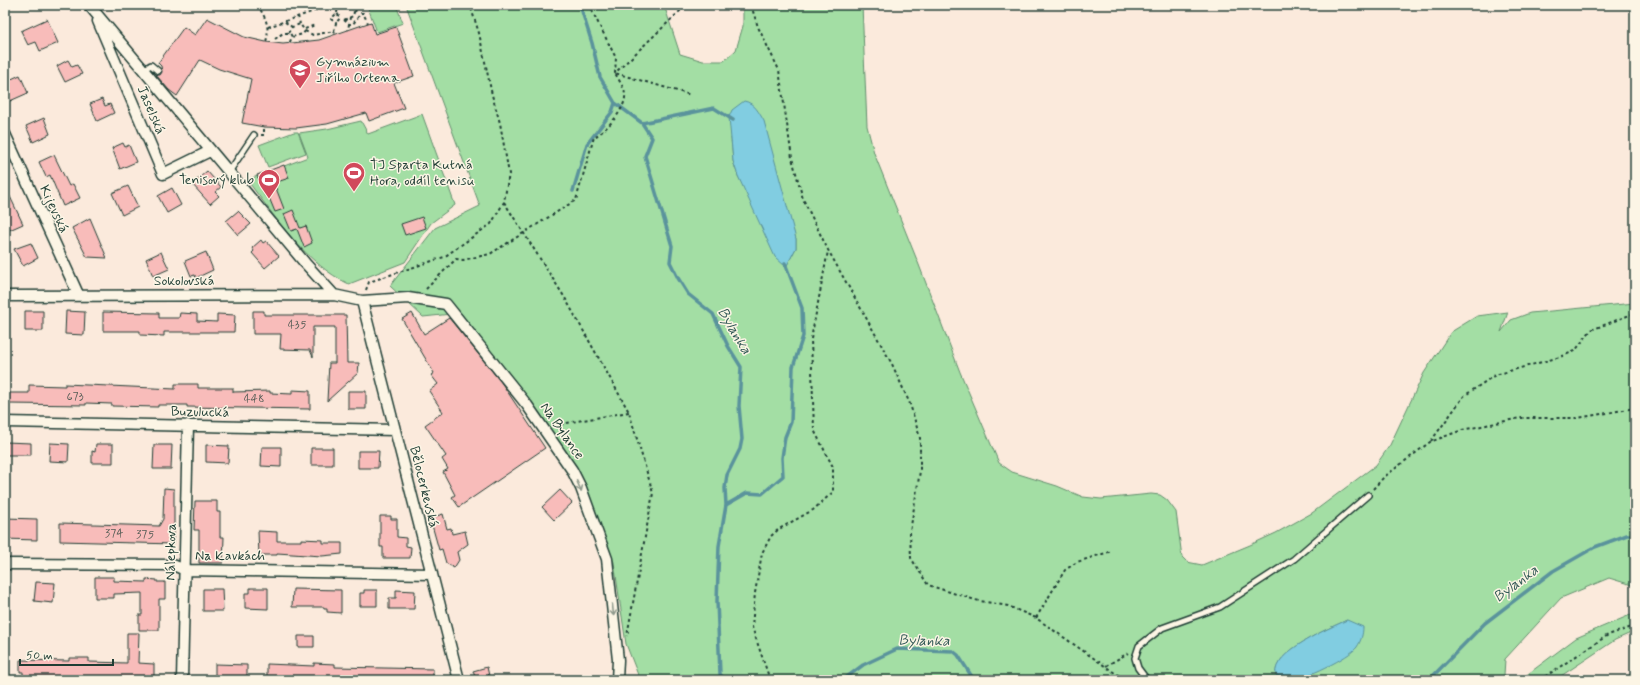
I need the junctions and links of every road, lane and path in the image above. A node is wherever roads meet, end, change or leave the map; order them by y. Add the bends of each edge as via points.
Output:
1 (257, 5) edge
2 (332, 5) edge
3 (338, 5) edge
4 (350, 5) edge
5 (470, 5) edge
6 (590, 5) edge
7 (680, 5) edge
8 (750, 5) edge
9 (362, 6) edge
10 (91, 7) edge
11 (337, 13) junction
12 (363, 13) junction
13 (353, 15) junction
14 (298, 16) junction
15 (359, 17) junction
16 (340, 19) junction
17 (344, 20) junction
18 (357, 20) junction
19 (284, 21) junction
20 (336, 23) junction
21 (368, 23) dead end
22 (300, 24) junction
23 (349, 24) junction
24 (315, 25) dead end
25 (268, 27) junction
26 (292, 27) junction
27 (305, 30) junction
28 (348, 30) dead end
29 (334, 31) junction
30 (288, 33) junction
31 (336, 34) dead end
32 (292, 37) junction
33 (276, 39) dead end
34 (266, 42) dead end
35 (289, 44) dead end
36 (143, 70) junction
37 (158, 71) dead end
38 (615, 73) junction
39 (691, 95) dead end
40 (5, 134) edge
41 (254, 135) dead end
42 (210, 151) junction
43 (229, 173) junction
44 (504, 202) junction
45 (525, 232) junction
46 (828, 250) junction
47 (78, 294) junction
48 (334, 295) junction
49 (5, 296) edge
50 (416, 299) junction
51 (362, 301) junction
52 (1635, 313) edge
53 (1635, 408) edge
54 (630, 412) junction
55 (5, 422) edge
56 (188, 425) junction
57 (542, 427) junction
58 (395, 430) junction
59 (1430, 442) junction
60 (1368, 495) joint
61 (1112, 551) dead end
62 (5, 564) edge
63 (185, 570) junction
64 (432, 574) junction
65 (1036, 618) junction
66 (1635, 626) edge
67 (627, 637) dead end
68 (1139, 646) junction
69 (1106, 666) junction
70 (182, 680) edge
71 (459, 680) edge
72 (617, 680) edge
73 (770, 680) edge
74 (1125, 680) edge
75 (1147, 680) edge
76 (1540, 680) edge

1 - 25 path
2 - 14 path
3 - 11 path
4 - 13 path
5 - 44 path via 479,33 508,167
6 - 38 path via 616,58
7 - 38 path via 680,11
8 - 46 path via 779,70 792,158 802,199
9 - 12 path
9 - 13 path
10 - 36 street, Jaselská via 125,44
10 - 42 street, Jaselská via 163,174
11 - 16 path
11 - 20 path via 331,20
12 - 15 path
12 - 21 path
13 - 15 path
13 - 17 path
13 - 18 path
13 - 23 path
14 - 19 path
14 - 22 path
15 - 18 path
16 - 17 path
16 - 20 path
17 - 23 path
18 - 23 path
19 - 25 path
19 - 26 path
20 - 29 path
22 - 26 path
22 - 27 path
23 - 28 path
24 - 27 path
25 - 34 path
26 - 30 path
27 - 29 path via 316,35
27 - 32 path via 303,34
29 - 31 path
30 - 32 path
30 - 33 path via 283,33
32 - 35 path
36 - 37 lane via 151,65
36 - 42 street, Jaselská
38 - 39 path
38 - 45 path via 625,94 622,108 603,132 594,137 576,200
40 - 47 street, Kijevská
41 - 43 lane
42 - 43 street, Jaselská
43 - 48 street, Jaselská
44 - 45 path
44 - 51 path via 491,224 444,257 369,282
45 - 50 path via 490,254 456,259
45 - 54 path
46 - 65 path via 892,364 910,404 920,438 920,471 910,532 910,558 928,585 975,600 1008,606
46 - 73 path via 811,339 814,430 833,468 833,492 813,510 779,529 771,536 762,553 754,593 752,627
47 - 48 street, Sokolovská
47 - 49 street, Sokolovská
48 - 51 street, Sokolovská
50 - 51 street, Na Bylance
50 - 57 street, Na Bylance via 446,304
51 - 58 street, Bělocerkevská
52 - 59 path via 1591,330 1575,351 1495,375 1464,396
53 - 59 path via 1578,418 1520,418 1462,430
54 - 57 path
54 - 67 path via 653,493
55 - 56 street, Buzulucká
56 - 58 street, Buzulucká
56 - 63 street, Nálepkova
57 -> 72 street, Na Bylance via 572,470 581,488 607,559 618,660
58 - 64 street, Bělocerkevská
59 - 60 path via 1384,477
60 - 68 lane via 1294,559 1220,607 1162,628
61 - 65 path via 1077,562 1065,570
62 - 63 street, Na Kavkách via 173,564
63 - 64 street, Na Kavkách
63 - 70 street, Nálepkova
64 - 71 street, Bělocerkevská
65 - 69 path
66 - 76 path via 1608,635
68 - 69 path
68 - 75 lane via 1135,658 1138,668
69 - 74 path

